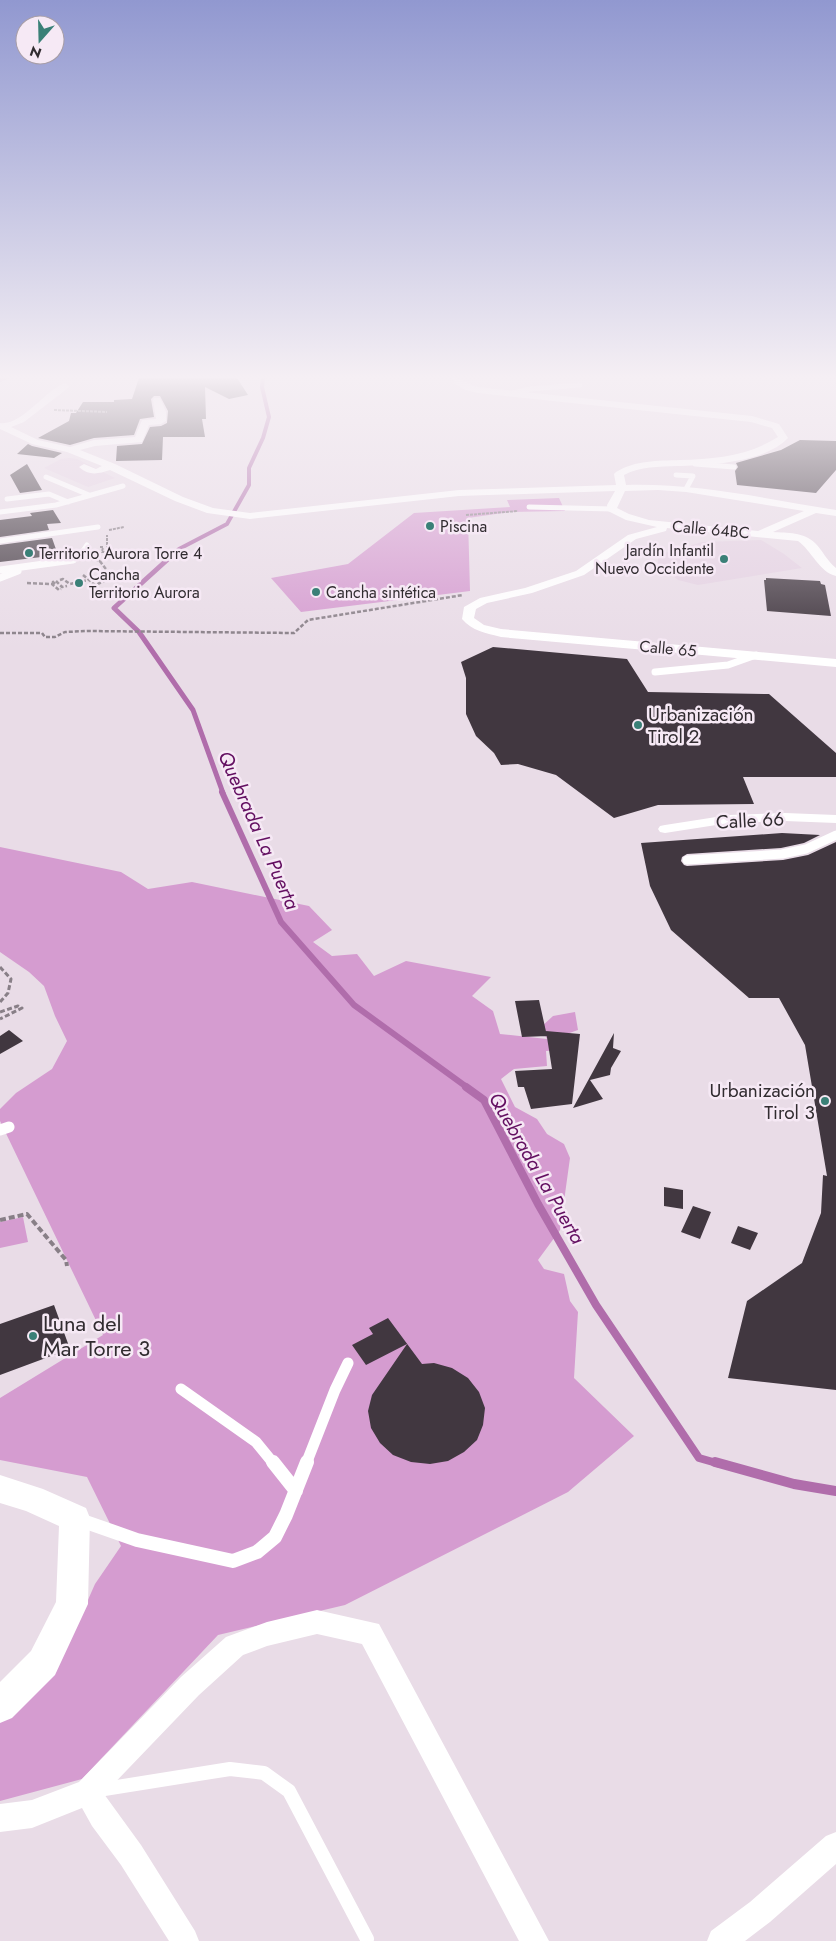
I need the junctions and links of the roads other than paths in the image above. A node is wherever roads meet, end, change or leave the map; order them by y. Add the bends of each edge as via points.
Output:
1 (88, 469) edge
2 (105, 469) edge
3 (118, 469) edge
4 (627, 469) edge
5 (676, 475) dead end
6 (46, 476) dead end
7 (142, 480) junction
8 (123, 486) joint
9 (622, 488) junction
10 (686, 489) junction
11 (90, 495) junction
12 (7, 499) dead end
13 (68, 502) junction
14 (529, 507) dead end
15 (612, 508) junction
16 (814, 510) junction
17 (0, 512) edge
18 (836, 513) edge
19 (631, 520) junction
20 (674, 526) junction
21 (98, 527) dead end
22 (760, 534) junction
23 (50, 535) joint
24 (632, 537) junction
25 (0, 541) edge
26 (86, 545) dead end
27 (23, 568) junction
28 (0, 570) edge
29 (836, 573) edge
30 (0, 578) edge
31 (756, 655) junction
32 (836, 663) edge
33 (654, 672) dead end
34 (836, 818) edge
35 (665, 829) dead end
36 (836, 835) edge
37 (687, 860) dead end
38 (348, 1363) dead end
39 (181, 1389) dead end
40 (0, 1489) edge
41 (296, 1491) junction
42 (75, 1518) junction
43 (0, 1706) edge
44 (88, 1792) junction
45 (0, 1818) edge
46 (836, 1846) edge
47 (367, 1939) dead end
48 (185, 1941) edge
49 (535, 1941) edge
50 (721, 1941) edge

1 - 2 street via 96,472
3 - 7 street
4 - 9 street via 619,474
5 - 10 lane via 693,476
6 - 11 lane
7 - 8 street
7 - 9 street via 211,511 250,516 458,493
8 - 11 lane
9 - 10 street
9 - 15 street
10 - 16 street
11 - 13 lane
12 - 13 lane via 49,494
13 - 17 lane
14 - 15 lane
15 - 19 street
16 - 18 street
16 - 22 street
19 - 20 street, Calle 64BC
19 - 24 street
20 - 22 street, Calle 64BC
20 - 24 street
21 - 23 lane
22 - 29 street, Calle 64BC via 801,538
23 - 25 lane
24 - 31 street, Calle 65 via 580,573 528,592 490,598 475,604 470,607 468,619 480,628 501,632
26 - 27 lane via 78,558 70,561
27 - 28 lane
27 - 30 lane
31 - 32 street, Calle 65
31 - 33 lane via 728,665
34 - 35 street, Calle 66 via 729,819
36 - 37 lane via 806,849 782,854
38 - 41 lane
39 - 41 lane via 256,1442
40 - 42 street
41 - 42 lane via 275,1537 257,1552 233,1561 137,1540
42 - 43 street via 72,1604 42,1664
44 - 45 street via 32,1814
44 - 47 lane via 230,1769 264,1773 289,1790
44 - 48 street
44 - 49 street via 190,1686 235,1646 267,1634 317,1622 370,1633
46 - 50 street

